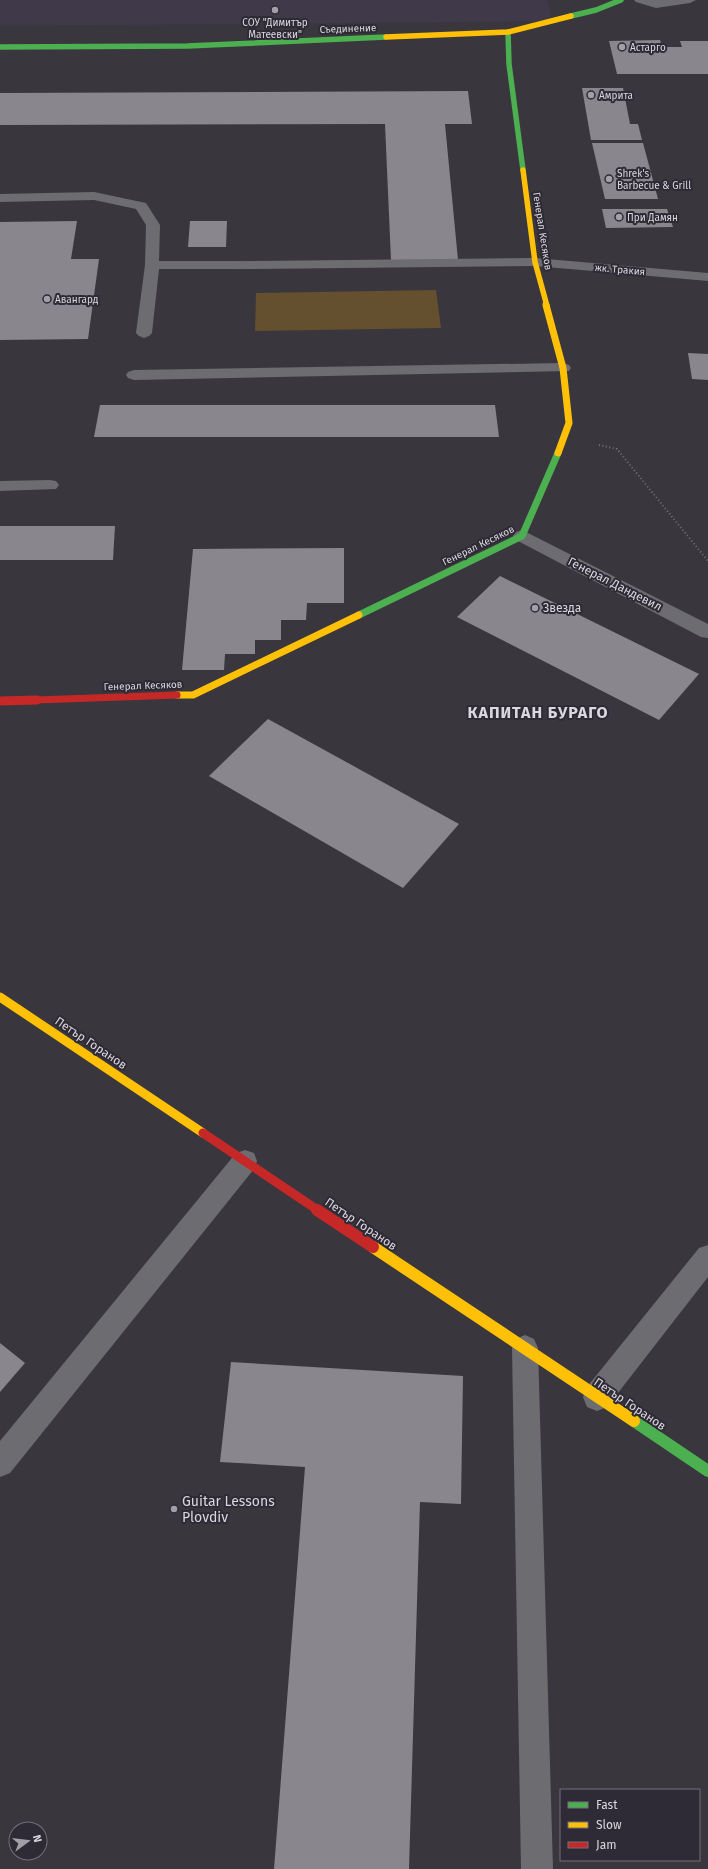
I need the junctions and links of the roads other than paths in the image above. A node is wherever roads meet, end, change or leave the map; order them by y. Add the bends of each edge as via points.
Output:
1 (621, 0) edge
2 (640, 0) edge
3 (690, 0) edge
4 (508, 32) junction
5 (0, 47) edge
6 (0, 198) edge
7 (535, 262) junction
8 (152, 265) junction
9 (707, 276) edge
10 (144, 333) dead end
11 (563, 368) junction
12 (134, 376) dead end
13 (0, 486) edge
14 (50, 486) dead end
15 (522, 536) junction
16 (708, 632) edge
17 (0, 701) edge
18 (0, 997) edge
19 (245, 1161) junction
20 (708, 1257) edge
21 (525, 1348) junction
22 (597, 1397) junction
23 (0, 1463) edge
24 (708, 1471) edge
25 (537, 1869) edge

1 - 4 street, Съединение via 596,10
2 - 3 street via 656,4
4 - 5 street, Съединение via 187,46
4 - 7 street, Генерал Кесяков via 509,64
6 - 8 street via 94,196 141,206 153,225
7 - 8 street, жк. Тракия
7 - 9 street, жк. Тракия
7 - 11 street, Генерал Кесяков
8 - 10 street
11 - 12 street
11 - 15 street, Генерал Кесяков via 569,423 565,438
13 - 14 street
15 - 16 street, Генерал Дандевил
15 - 17 street, Генерал Кесяков via 193,695
18 - 19 street, Петър Горанов
19 - 21 street, Петър Горанов
19 - 23 street
20 - 22 street
21 - 22 street, Петър Горанов
21 - 25 street
22 - 24 street, Петър Горанов

